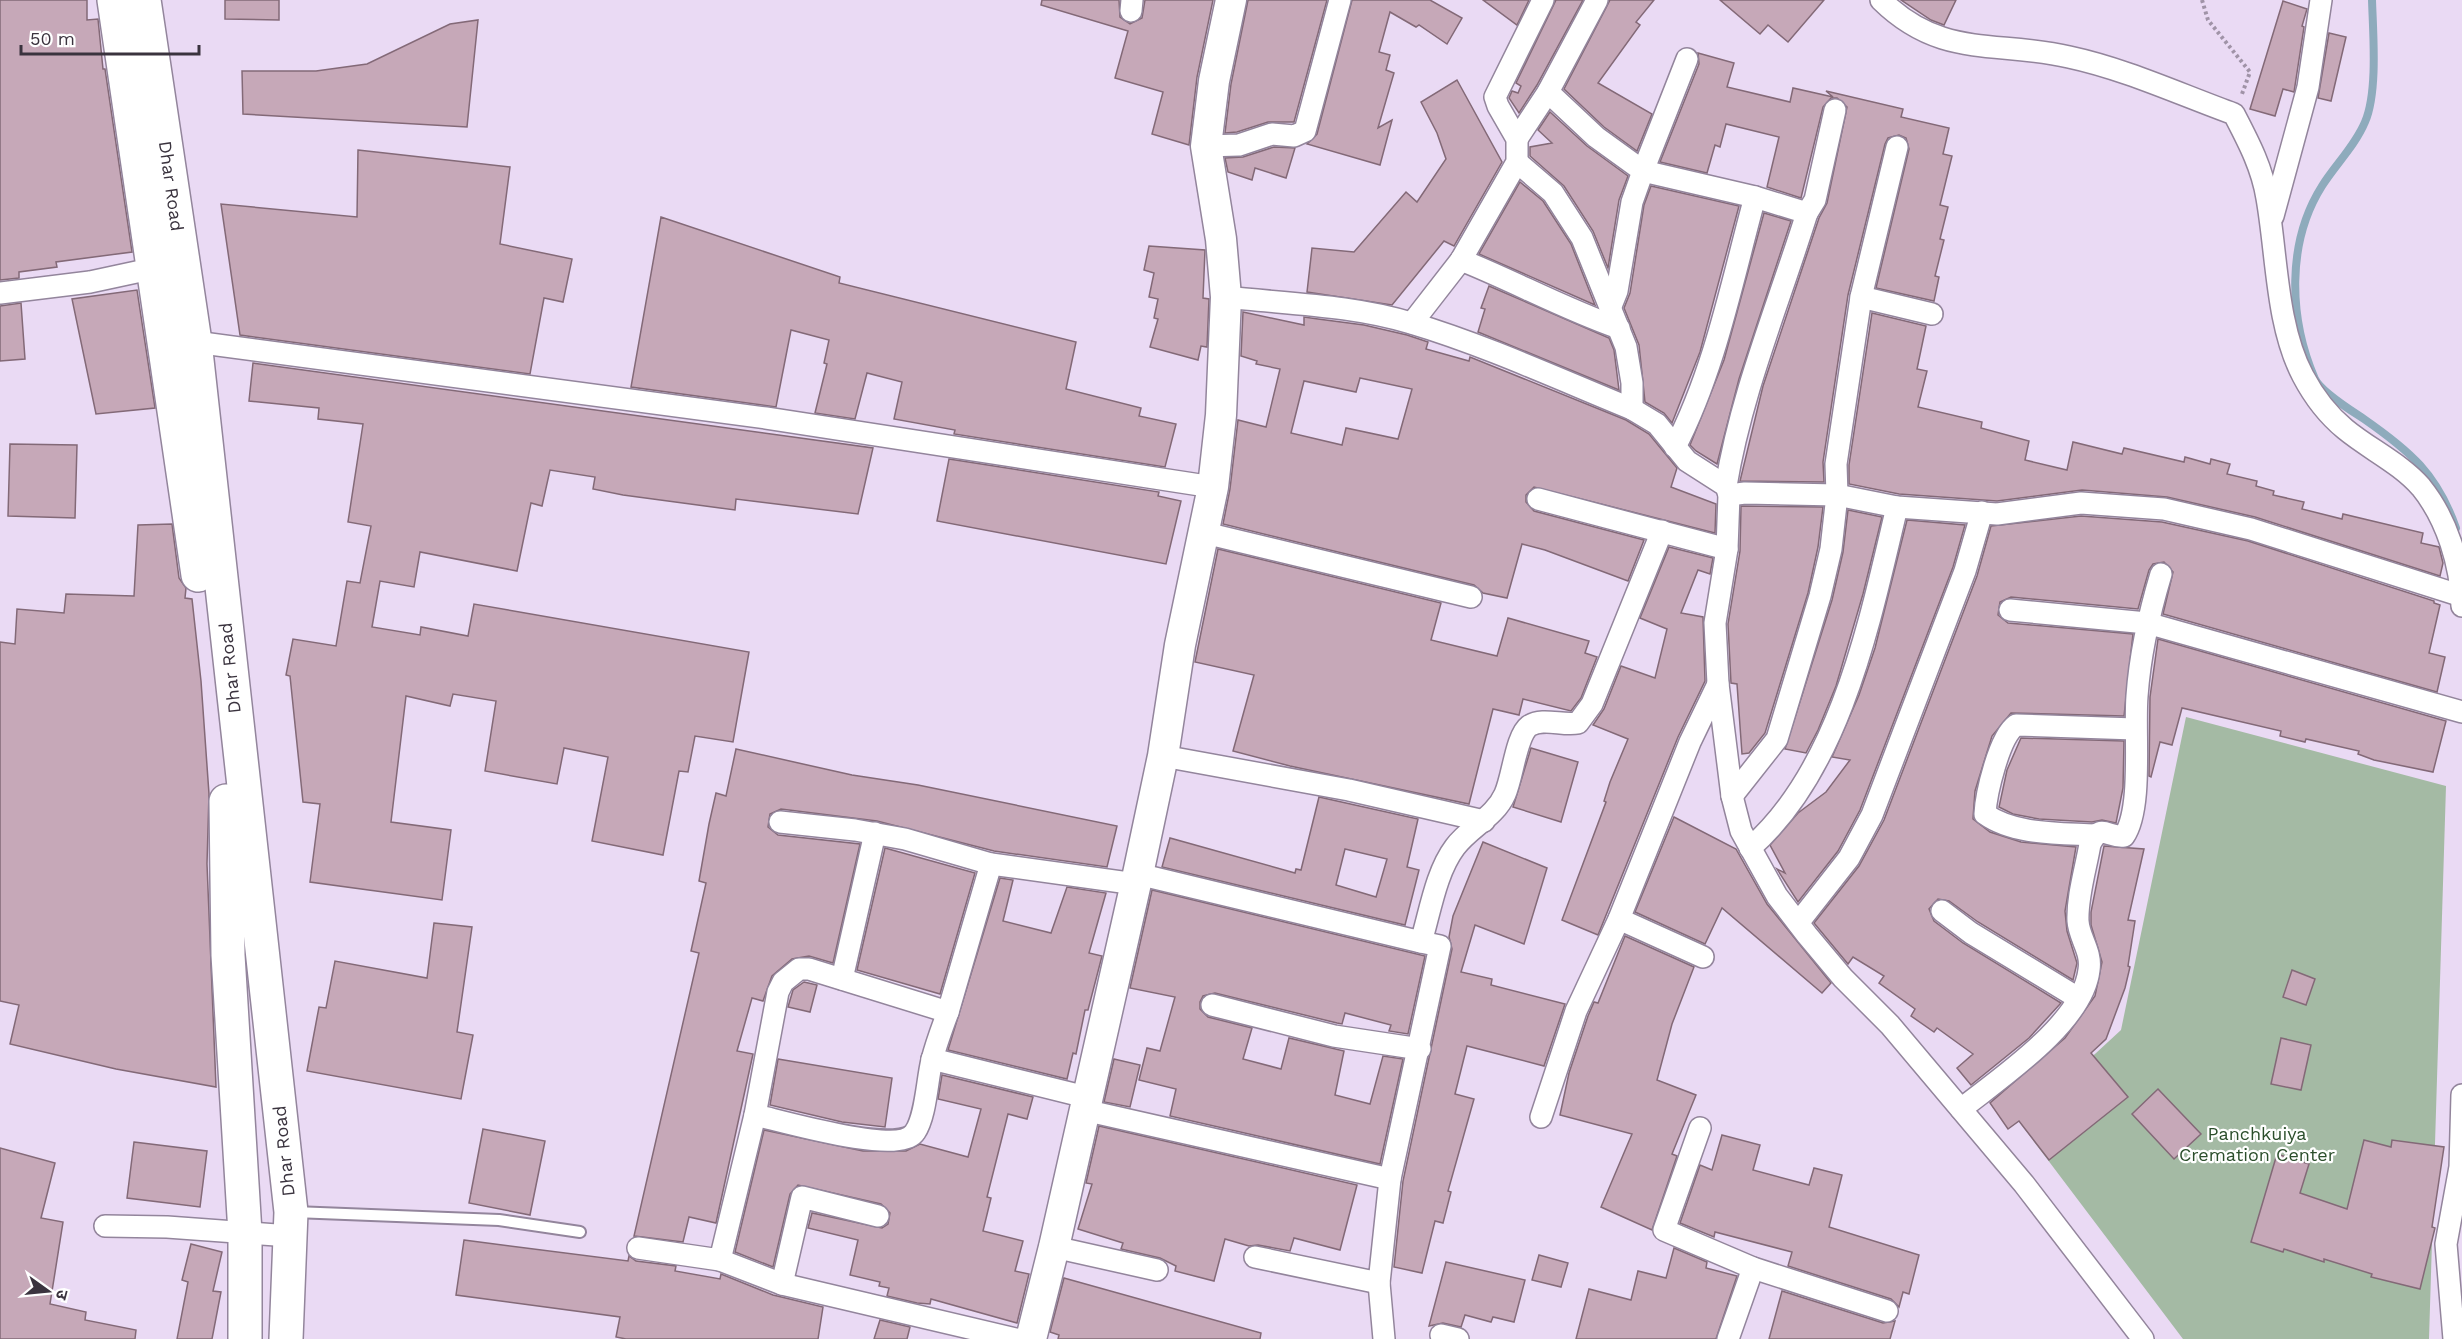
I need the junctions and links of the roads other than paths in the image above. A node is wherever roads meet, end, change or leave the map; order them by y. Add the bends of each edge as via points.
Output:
1 (114, 0) edge
2 (144, 0) edge
3 (1231, 0) edge
4 (1340, 0) edge
5 (1543, 0) edge
6 (1597, 0) edge
7 (1881, 0) edge
8 (2321, 0) edge
9 (1687, 58) dead end
10 (1548, 92) junction
11 (1835, 110) dead end
12 (1517, 139) junction
13 (1206, 146) junction
14 (1897, 147) dead end
15 (1517, 162) junction
16 (1643, 171) junction
17 (1755, 197) junction
18 (1807, 213) junction
19 (2270, 225) junction
20 (1461, 260) junction
21 (155, 268) junction
22 (0, 292) edge
23 (1226, 297) junction
24 (1861, 297) junction
25 (1611, 306) junction
26 (1932, 314) dead end
27 (1412, 323) junction
28 (1619, 327) junction
29 (195, 342) junction
30 (1632, 409) junction
31 (1675, 447) junction
32 (1214, 487) junction
33 (1727, 491) junction
34 (1837, 495) junction
35 (1538, 499) dead end
36 (1897, 507) junction
37 (1982, 512) junction
38 (1662, 531) junction
39 (1205, 532) junction
40 (1727, 549) junction
41 (2161, 574) dead end
42 (2462, 596) edge
43 (1471, 597) dead end
44 (2462, 606) edge
45 (2010, 610) dead end
46 (2147, 623) junction
47 (1718, 684) junction
48 (2462, 712) edge
49 (2135, 729) junction
50 (1163, 756) junction
51 (1732, 796) junction
52 (1484, 821) junction
53 (780, 822) dead end
54 (875, 834) junction
55 (2095, 835) junction
56 (1750, 848) junction
57 (991, 864) junction
58 (1137, 879) junction
59 (1942, 911) dead end
60 (1618, 920) junction
61 (1798, 924) junction
62 (1421, 942) junction
63 (1703, 957) dead end
64 (842, 979) junction
65 (2078, 998) junction
66 (1212, 1005) dead end
67 (948, 1012) junction
68 (1420, 1049) junction
69 (932, 1059) junction
70 (2462, 1095) edge
71 (1085, 1104) junction
72 (1961, 1109) junction
73 (755, 1115) junction
74 (1541, 1117) dead end
75 (1700, 1128) dead end
76 (1390, 1179) junction
77 (878, 1216) dead end
78 (290, 1224) junction
79 (105, 1226) dead end
80 (580, 1232) dead end
81 (245, 1233) junction
82 (1054, 1247) junction
83 (638, 1248) dead end
84 (1255, 1257) dead end
85 (720, 1260) junction
86 (1753, 1268) junction
87 (1157, 1270) dead end
88 (1379, 1283) junction
89 (782, 1284) junction
90 (1887, 1311) dead end
91 (245, 1339) edge
92 (286, 1339) edge
93 (1016, 1339) edge
94 (1031, 1339) edge
95 (1384, 1339) edge
96 (1728, 1339) edge
97 (2143, 1339) edge
98 (2454, 1339) edge

1 - 21 main road, Dhar Road
2 - 29 main road, Dhar Road
3 - 13 street via 1214,81
4 - 13 street via 1305,131 1294,136 1272,134 1239,145
5 - 12 street via 1495,97
6 - 10 street
7 - 19 street via 1925,34 1947,41 2069,57 2234,114 2254,151 2267,196
8 - 19 street via 2308,87
9 - 16 street
10 - 12 street
10 - 16 street via 1596,137
11 - 18 street via 1815,200
12 - 15 street
13 - 23 street
14 - 24 street
15 - 20 street
15 - 25 street via 1553,193 1582,238
16 - 17 street
16 - 25 street via 1632,202
17 - 18 street
17 - 31 street via 1710,361
18 - 33 street via 1756,370
19 - 42 street via 2287,334 2302,375 2344,428 2420,486 2438,512 2450,542
20 - 27 street
20 - 28 street via 1581,315
21 - 22 street via 90,282
21 - 81 main road, Dhar Road via 226,777 228,955
23 - 27 street via 1370,313
23 - 32 street
24 - 26 street
24 - 34 street via 1836,464
25 - 28 street
27 - 30 street
28 - 30 street via 1632,383
29 - 32 street via 777,419
29 - 78 main road, Dhar Road
30 - 31 street via 1657,424
31 - 33 street
32 - 39 street
33 - 34 street
33 - 40 street
34 - 36 street
34 - 51 street via 1831,549 1820,596 1777,739
35 - 38 street
36 - 37 street
36 - 56 street via 1871,612 1816,763 1768,833
37 - 42 street via 1997,514 2080,503 2164,509 2251,529
37 - 61 street via 1965,571 1872,815 1849,858
38 - 40 street
38 - 52 street via 1586,716 1569,725 1538,721 1527,728 1519,740 1513,776 1502,802
39 - 43 street
39 - 50 street via 1180,645
40 - 47 street via 1715,623
41 - 46 street
42 - 44 street
45 - 46 street
46 - 48 street
46 - 49 street
47 - 51 street
47 - 60 street via 1690,742
49 - 55 street via 2131,825 2124,836 2102,831
49 - 55 street via 2016,725 2000,756 1986,796 1985,814 1995,822 2045,832
50 - 52 street via 1349,790
50 - 58 street
51 - 56 street
52 - 62 street via 1465,834 1445,865
53 - 54 street
54 - 57 street
54 - 64 street
55 - 65 street via 2090,844 2078,924 2090,956 2089,972
56 - 61 street
57 - 58 street
57 - 67 street
58 - 62 street
58 - 71 street
59 - 65 street
60 - 63 street
60 - 74 street via 1576,1011
61 - 72 street
62 - 68 street via 1440,946
64 - 67 street
64 - 73 street via 799,969 783,982
65 - 72 street via 2039,1047
66 - 68 street via 1334,1036
67 - 69 street
68 - 76 street
69 - 71 street
69 - 73 street via 919,1122 915,1133 903,1141 876,1141
70 - 98 street via 2460,1167 2446,1244
71 - 76 street
71 - 82 street
72 - 97 street
73 - 85 street
75 - 86 street via 1664,1230
76 - 88 street
77 - 89 street via 802,1197
78 - 80 lane via 500,1220
78 - 81 street
78 - 92 main road, Dhar Road
79 - 81 street
81 - 91 main road, Dhar Road
82 - 87 street
82 - 94 street
83 - 85 street
84 - 88 street
85 - 89 street
86 - 90 street
86 - 96 street
88 - 95 street
89 - 93 street

